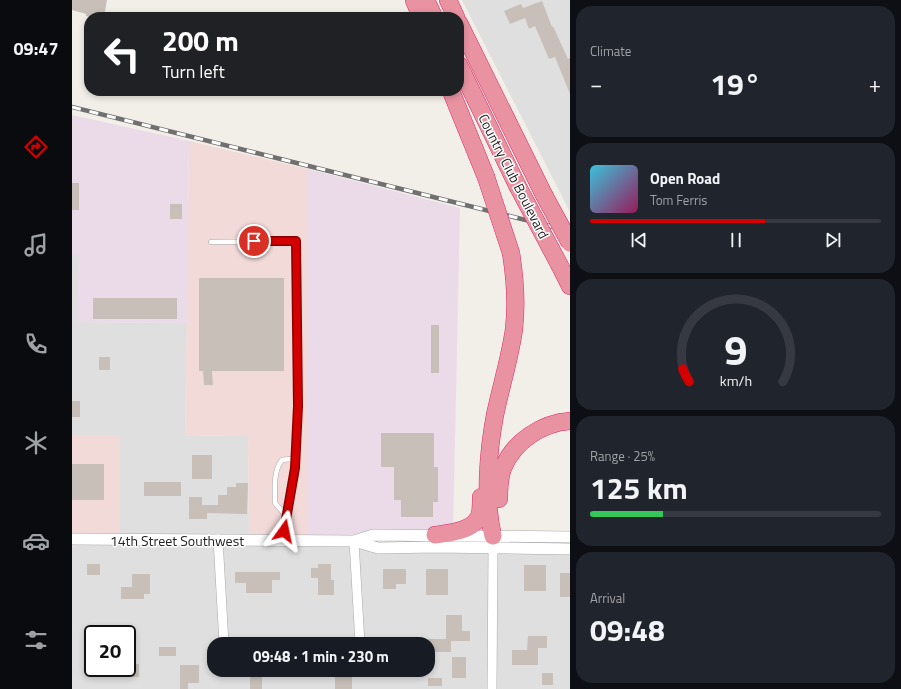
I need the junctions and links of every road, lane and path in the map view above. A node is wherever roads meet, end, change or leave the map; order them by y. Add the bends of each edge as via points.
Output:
1 (414, 0) edge
2 (426, 0) edge
3 (448, 0) edge
4 (419, 12) edge
5 (432, 12) edge
6 (454, 12) edge
7 (464, 33) edge
8 (464, 75) edge
9 (453, 96) edge
10 (211, 242) dead end
11 (570, 243) edge
12 (570, 286) edge
13 (570, 420) edge
14 (491, 446) junction
15 (295, 462) junction
16 (287, 517) junction
17 (435, 535) junction
18 (570, 537) edge
19 (72, 539) edge
20 (218, 540) junction
21 (281, 540) junction
22 (354, 541) junction
23 (493, 542) junction
24 (570, 549) edge
25 (224, 637) edge
26 (360, 637) edge
27 (492, 689) edge

1 - 4 highway
2 - 5 highway
3 - 6 highway
7 - 11 highway, Country Club Boulevard, bridge
8 - 12 highway, Country Club Boulevard, bridge
9 - 14 highway, bridge via 486,177 511,253 515,279 514,328
10 - 15 lane via 296,241 298,406
13 - 23 highway via 558,422 528,436 508,458 502,469 499,519
14 - 17 highway via 484,469 480,515 466,528 453,533
14 - 23 highway via 489,519
15 - 16 lane
15 - 16 lane via 290,459 282,460 277,472 274,503
16 - 21 lane
17 - 22 street, 14th Street Southwest via 373,535
17 - 23 street, 14th Street Southwest
18 - 23 street, 14th Street Southwest
19 - 20 street, 14th Street Southwest
20 - 21 street, 14th Street Southwest
20 - 25 street
21 - 22 street, 14th Street Southwest
22 - 23 street, 14th Street Southwest via 378,548
22 - 26 street
23 - 24 street, 14th Street Southwest
23 - 27 street

